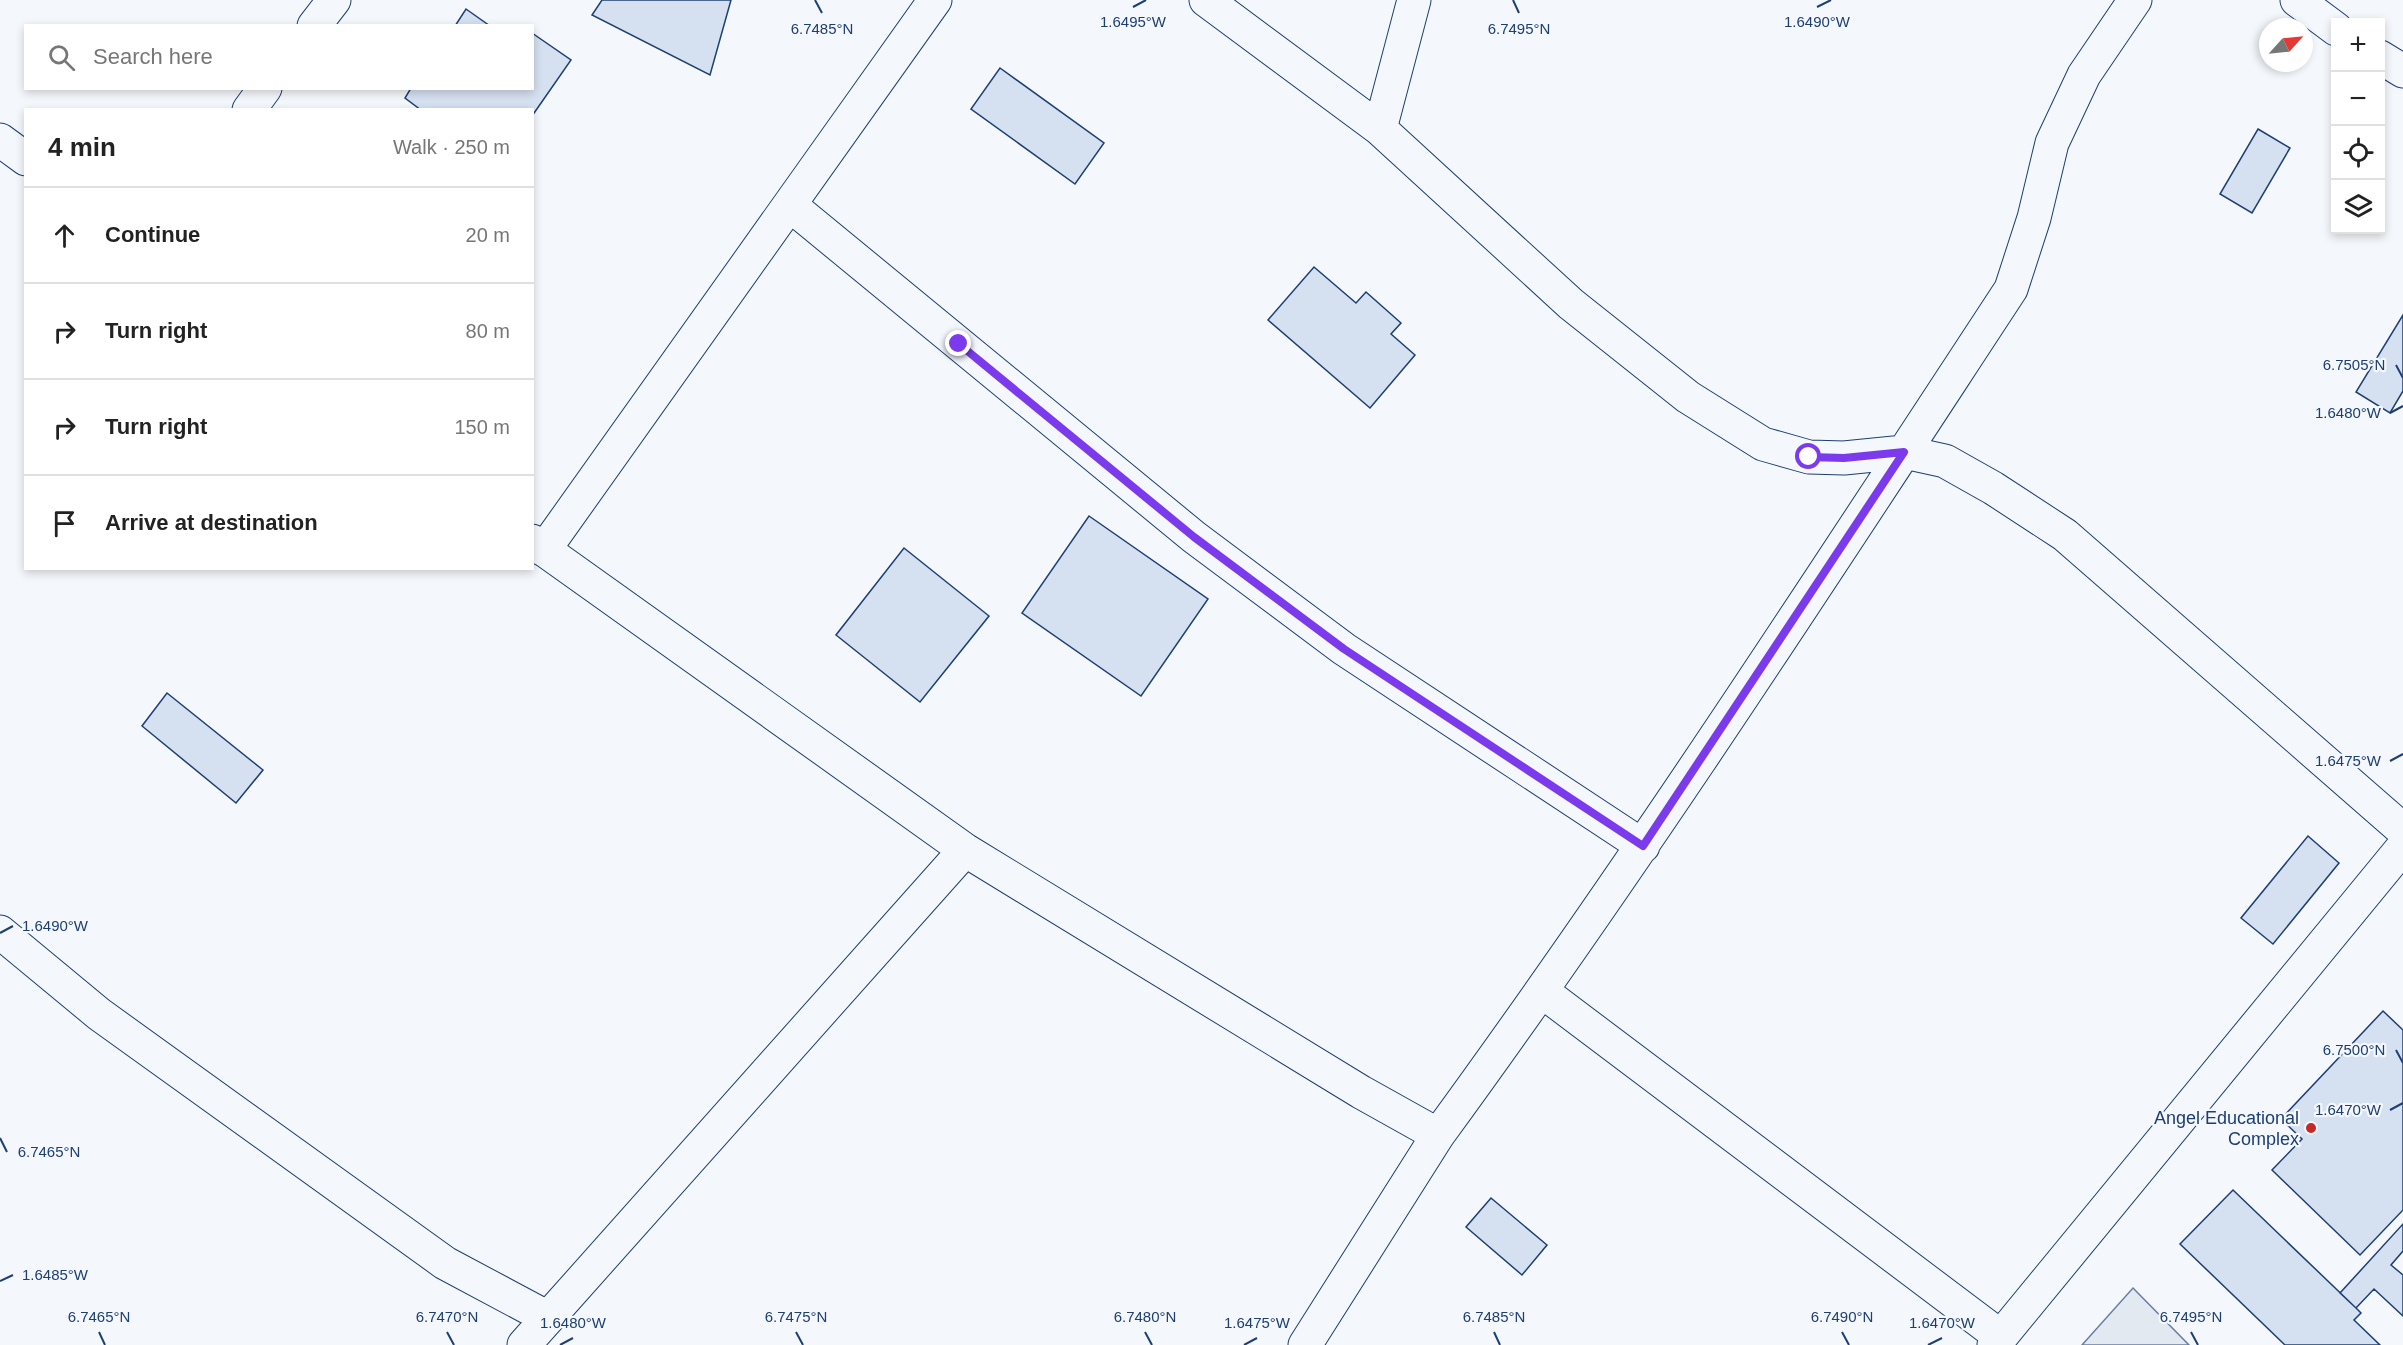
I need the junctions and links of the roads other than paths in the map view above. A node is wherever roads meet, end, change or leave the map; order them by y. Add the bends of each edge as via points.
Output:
1 (334, 0) edge
2 (935, 0) edge
3 (1206, 0) edge
4 (1414, 0) edge
5 (2135, 0) edge
6 (2297, 0) edge
7 (2334, 17) edge
8 (316, 24) edge
9 (2385, 60) edge
10 (2403, 71) edge
11 (264, 90) edge
12 (251, 108) edge
13 (1380, 129) junction
14 (0, 140) edge
15 (24, 158) edge
16 (790, 205) junction
17 (1904, 452) junction
18 (538, 545) edge
19 (2403, 830) edge
20 (1643, 846) junction
21 (2403, 847) edge
22 (965, 849) junction
23 (0, 932) edge
24 (1543, 992) junction
25 (1438, 1135) junction
26 (548, 1318) junction
27 (1997, 1341) edge
28 (524, 1345) edge
29 (1305, 1345) edge

1 - 8 street
2 - 16 street
3 - 13 street
4 - 13 street
5 - 17 street via 2084,75 2052,143 2011,289
6 - 7 street
9 - 10 street
11 - 12 street
13 - 17 street via 1571,304 1688,397 1763,444 1809,457
14 - 15 street
16 - 18 street
16 - 20 street via 1203,544 1344,649
17 - 19 street via 1945,461 2065,535
17 - 20 street
18 - 22 street
20 - 24 street
21 - 27 street
22 - 25 street via 1360,1092
22 - 26 street
23 - 26 street via 109,1021 445,1263
24 - 25 street
24 - 27 street
25 - 29 street
26 - 28 street

